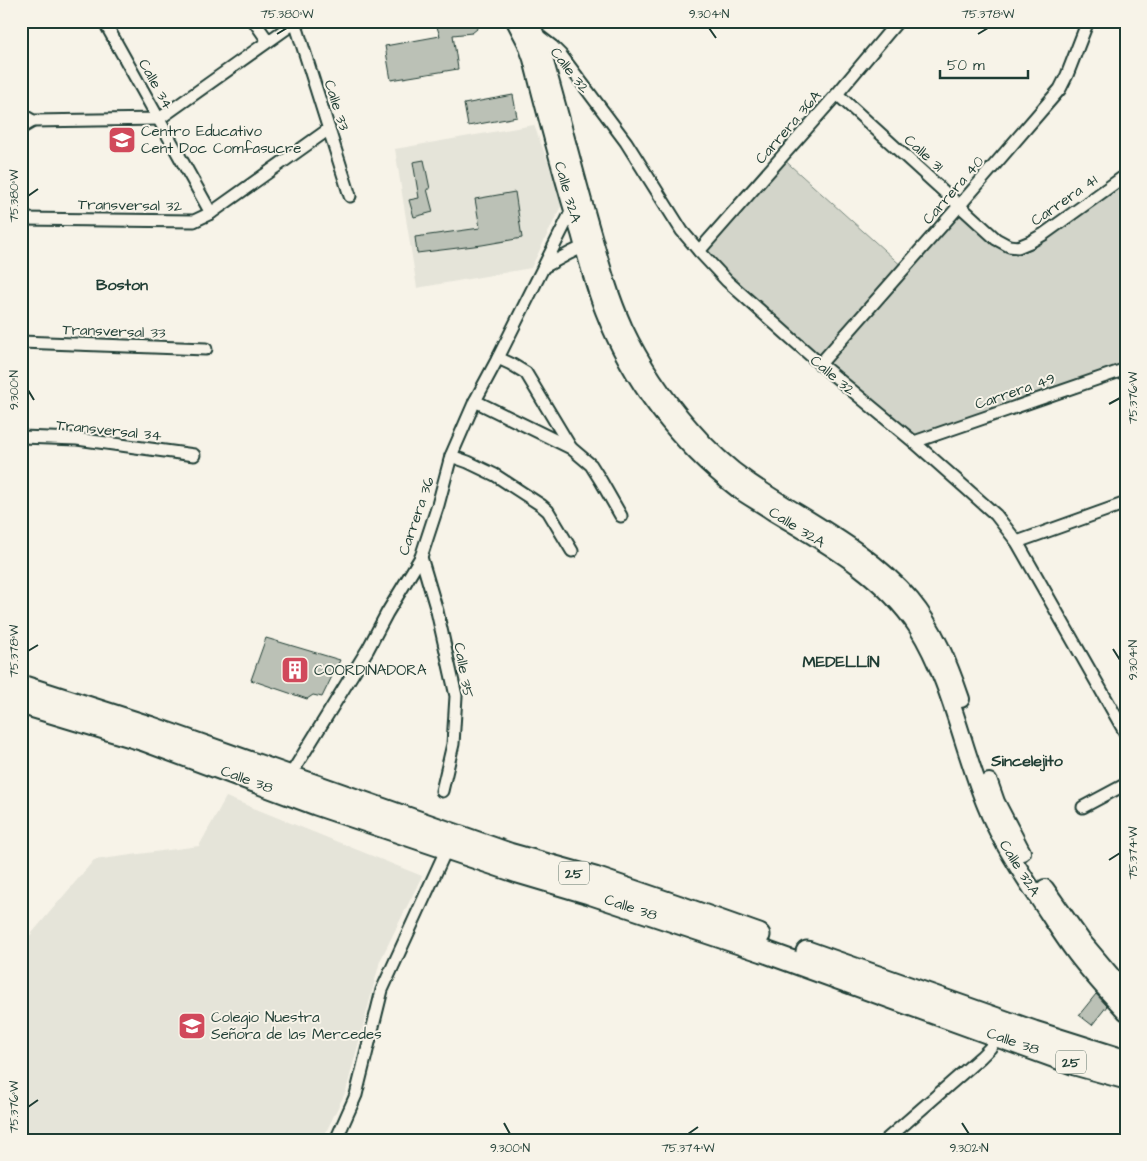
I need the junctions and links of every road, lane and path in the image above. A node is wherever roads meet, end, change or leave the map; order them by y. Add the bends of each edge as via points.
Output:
1 (104, 21) edge
2 (254, 21) edge
3 (515, 21) edge
4 (520, 21) edge
5 (898, 21) edge
6 (1088, 21) edge
7 (296, 22) edge
8 (534, 25) edge
9 (268, 41) junction
10 (540, 92) junction
11 (837, 94) junction
12 (21, 114) edge
13 (158, 119) junction
14 (32, 121) junction
15 (21, 128) edge
16 (329, 129) junction
17 (1126, 175) edge
18 (350, 196) dead end
19 (960, 205) junction
20 (572, 210) junction
21 (211, 214) junction
22 (21, 219) edge
23 (557, 240) junction
24 (582, 247) junction
25 (1018, 247) joint
26 (699, 251) junction
27 (544, 267) junction
28 (21, 342) edge
29 (206, 349) dead end
30 (498, 358) junction
31 (820, 364) junction
32 (1126, 369) edge
33 (475, 401) junction
34 (21, 437) edge
35 (914, 442) junction
36 (571, 448) junction
37 (194, 455) dead end
38 (451, 456) junction
39 (1126, 503) edge
40 (621, 516) dead end
41 (1017, 542) junction
42 (572, 551) dead end
43 (421, 557) junction
44 (21, 686) edge
45 (21, 703) edge
46 (1125, 730) edge
47 (286, 784) junction
48 (1126, 784) edge
49 (442, 791) dead end
50 (1083, 807) dead end
51 (447, 848) junction
52 (1126, 992) edge
53 (1126, 1012) edge
54 (998, 1036) junction
55 (1126, 1061) edge
56 (1126, 1078) edge
57 (336, 1140) edge
58 (886, 1140) edge

1 - 13 street, Calle 34
2 - 9 street
3 - 10 main road, Calle 32A via 526,42
4 - 8 main road
5 - 11 street, Carrera 36A
6 - 19 street, Carrera 40 via 1060,89
7 - 9 street
7 - 16 street, Calle 33
8 - 10 main road
8 - 24 main road, Calle 32A via 580,193
8 - 26 street, Calle 32 via 561,55 626,142 682,231
9 - 13 street
10 - 20 main road, Calle 32A
11 - 19 street, Calle 31
11 - 26 street, Carrera 36A
12 - 14 street
13 - 14 street
13 - 21 street, Calle 34
14 - 15 street
16 - 18 street, Calle 33
16 - 21 street, Transversal 32
17 - 25 street, Carrera 41 via 1044,234
19 - 25 street, Calle 31 via 996,238
19 - 31 street, Carrera 40
20 - 23 street, Carrera 36
20 - 24 main road, Calle 32A
21 - 22 street, Transversal 32 via 194,221
23 - 24 street via 562,248
23 - 27 street, Carrera 36
24 - 27 street
24 - 52 main road, Calle 32A via 608,287 635,349 656,384 691,430 748,482 877,566 912,601 942,648 996,802 1009,828 1030,866 1083,942
24 - 53 main road, Calle 32A via 604,313 622,350 645,390 683,438 742,492 869,574 903,608 932,655 986,807 999,834 1073,950
26 - 31 street, Calle 32
27 - 30 street, Carrera 36
28 - 29 street, Transversal 33
30 - 33 street, Carrera 36
30 - 36 street via 526,373
31 - 35 street, Calle 32
32 - 35 street, Carrera 49
33 - 36 street
33 - 38 street, Carrera 36
34 - 37 street, Transversal 34 via 76,439
35 - 41 street, Calle 32 via 996,515
36 - 40 street via 591,465
38 - 42 street via 496,475 541,505
38 - 43 street, Carrera 36
39 - 41 street
41 - 46 street, Calle 32
43 - 47 street, Carrera 36
43 - 49 street, Calle 35 via 456,696 453,744
44 - 47 highway, Calle 38 / 25 via 152,728
45 - 47 highway, Calle 38 / 25
47 - 51 highway, Calle 38 / 25
47 - 55 highway, Calle 38 / 25 via 321,788 509,854 595,878 1034,1032
48 - 50 street
51 - 54 highway, Calle 38 / 25 via 755,948
51 - 57 street via 382,990 356,1096
54 - 56 highway, Calle 38 / 25
54 - 58 street via 981,1057

